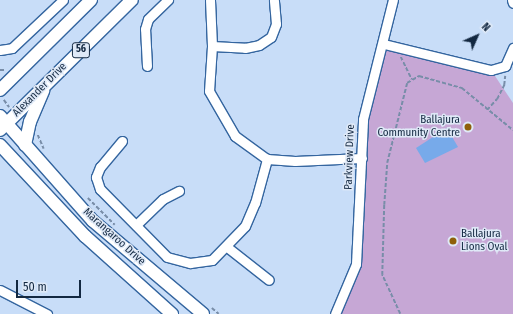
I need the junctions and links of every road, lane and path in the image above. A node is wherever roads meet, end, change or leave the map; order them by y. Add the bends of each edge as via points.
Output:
1 (63, 0) edge
2 (92, 0) edge
3 (132, 0) edge
4 (168, 0) edge
5 (210, 0) edge
6 (274, 0) edge
7 (393, 0) edge
8 (512, 0) edge
9 (513, 3) edge
10 (384, 44) junction
11 (212, 46) junction
12 (397, 48) junction
13 (513, 48) edge
14 (0, 50) edge
15 (147, 66) dead end
16 (505, 66) junction
17 (5, 80) edge
18 (412, 80) junction
19 (46, 84) junction
20 (0, 90) edge
21 (0, 96) edge
22 (487, 110) junction
23 (5, 121) edge
24 (28, 127) junction
25 (513, 130) edge
26 (122, 141) dead end
27 (0, 145) edge
28 (25, 145) junction
29 (47, 155) dead end
30 (362, 158) junction
31 (0, 159) edge
32 (267, 159) junction
33 (25, 171) junction
34 (179, 191) dead end
35 (84, 194) dead end
36 (136, 225) junction
37 (118, 228) dead end
38 (227, 247) junction
39 (269, 280) dead end
40 (0, 290) edge
41 (205, 310) edge
42 (47, 314) edge
43 (172, 314) edge
44 (219, 314) edge
45 (335, 314) edge
46 (400, 314) edge

1 - 14 street via 12,48
2 - 17 main road, 56
3 - 19 main road, Alexander Drive / 56
4 - 15 street via 148,19 145,29
5 - 11 street
6 - 11 street via 276,24 271,37 258,45 245,48
7 - 10 street, Parkview Drive
8 - 9 street
10 - 12 street
10 - 30 street, Parkview Drive via 363,120
11 - 32 street via 209,91 234,136
12 - 16 street via 491,70
12 - 18 path
13 - 16 street
16 - 22 path via 504,84
17 - 20 main road, 56
18 - 22 path via 419,76 462,88
18 - 46 path via 407,83 387,163 384,205 382,275
19 - 23 main road, Alexander Drive / 56
19 - 24 main road
21 - 23 path
22 - 25 path
23 - 28 main road, Marangaroo Drive
24 - 28 main road
24 - 29 path via 36,130
26 - 36 street via 107,155 96,177 100,189
27 - 33 main road, Marangaroo Drive
28 - 41 main road, Marangaroo Drive via 93,221
30 - 32 street via 295,161
30 - 45 street, Parkview Drive via 356,264
31 - 33 main road
32 - 38 street via 255,203 245,226
33 - 43 main road, Marangaroo Drive via 85,236
34 - 36 street via 163,199
35 - 37 path
36 - 38 street via 167,257 190,263 212,260
38 - 39 street
40 - 42 street
41 - 44 path

